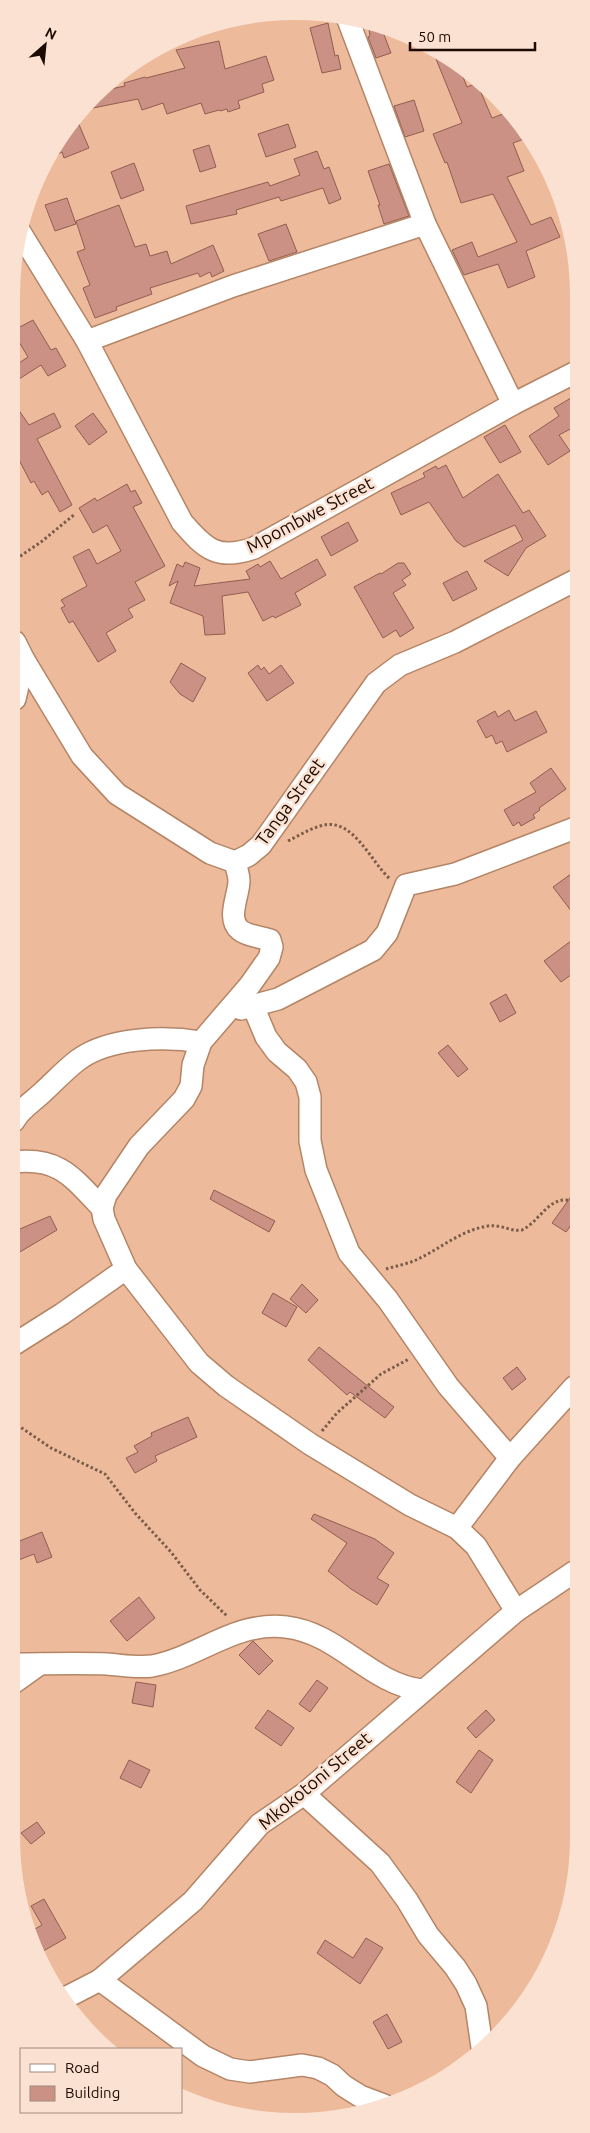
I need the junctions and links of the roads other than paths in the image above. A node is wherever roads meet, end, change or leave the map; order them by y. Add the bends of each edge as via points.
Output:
1 (350, 25) edge
2 (425, 224) junction
3 (25, 240) edge
4 (87, 341) junction
5 (570, 375) edge
6 (513, 404) junction
7 (570, 583) edge
8 (20, 651) edge
9 (570, 830) edge
10 (234, 862) junction
11 (253, 1006) junction
12 (224, 1015) junction
13 (201, 1042) junction
14 (20, 1114) edge
15 (20, 1162) edge
16 (102, 1208) junction
17 (126, 1269) junction
18 (20, 1341) edge
19 (570, 1391) edge
20 (510, 1458) junction
21 (457, 1528) junction
22 (570, 1575) edge
23 (516, 1611) junction
24 (20, 1664) edge
25 (40, 1664) junction
26 (20, 1678) edge
27 (422, 1690) junction
28 (304, 1794) junction
29 (100, 1980) junction
30 (70, 1996) edge
31 (481, 2040) edge
32 (374, 2101) edge

1 - 2 street
2 - 4 street via 233,286
2 - 6 street
3 - 4 street, Mpombwe Street
4 - 6 street, Mpombwe Street via 182,522 200,543 220,552 237,554 254,548
5 - 6 street, Mpombwe Street
7 - 10 street, Tanga Street via 455,642 400,665 376,682 261,845 250,855
8 - 10 street via 82,756 117,794 210,853
9 - 11 street via 455,874 406,885 387,934 373,950 278,999
10 - 12 street via 239,878 234,905 235,922 239,930 270,940 272,948 269,958 250,985
11 - 12 street
11 - 20 street via 266,1037 306,1082 310,1097 310,1141 316,1170 353,1259 369,1275 474,1418
12 - 13 street
13 - 14 street via 125,1041 99,1050 79,1059
13 - 16 street via 193,1065 191,1086 184,1099 139,1146 106,1195
15 - 16 street via 36,1161 59,1168 72,1176
16 - 17 street
17 - 18 street
17 - 21 street via 199,1363 226,1386 310,1444 410,1505
19 - 20 street
20 - 21 street
21 - 23 street via 476,1546
22 - 23 street, Mkokotoni Street
23 - 27 street, Mkokotoni Street
24 - 25 street
25 - 26 street
25 - 27 street via 150,1666 175,1660 243,1630 285,1627 310,1633 333,1644 398,1686
27 - 28 street, Mkokotoni Street
28 - 29 street, Mkokotoni Street via 260,1824 193,1901
28 - 31 street via 380,1863 428,1935 456,1967 476,2006
29 - 30 street, Mkokotoni Street
29 - 32 street via 203,2056 230,2069 250,2072 302,2065 318,2068 360,2096

